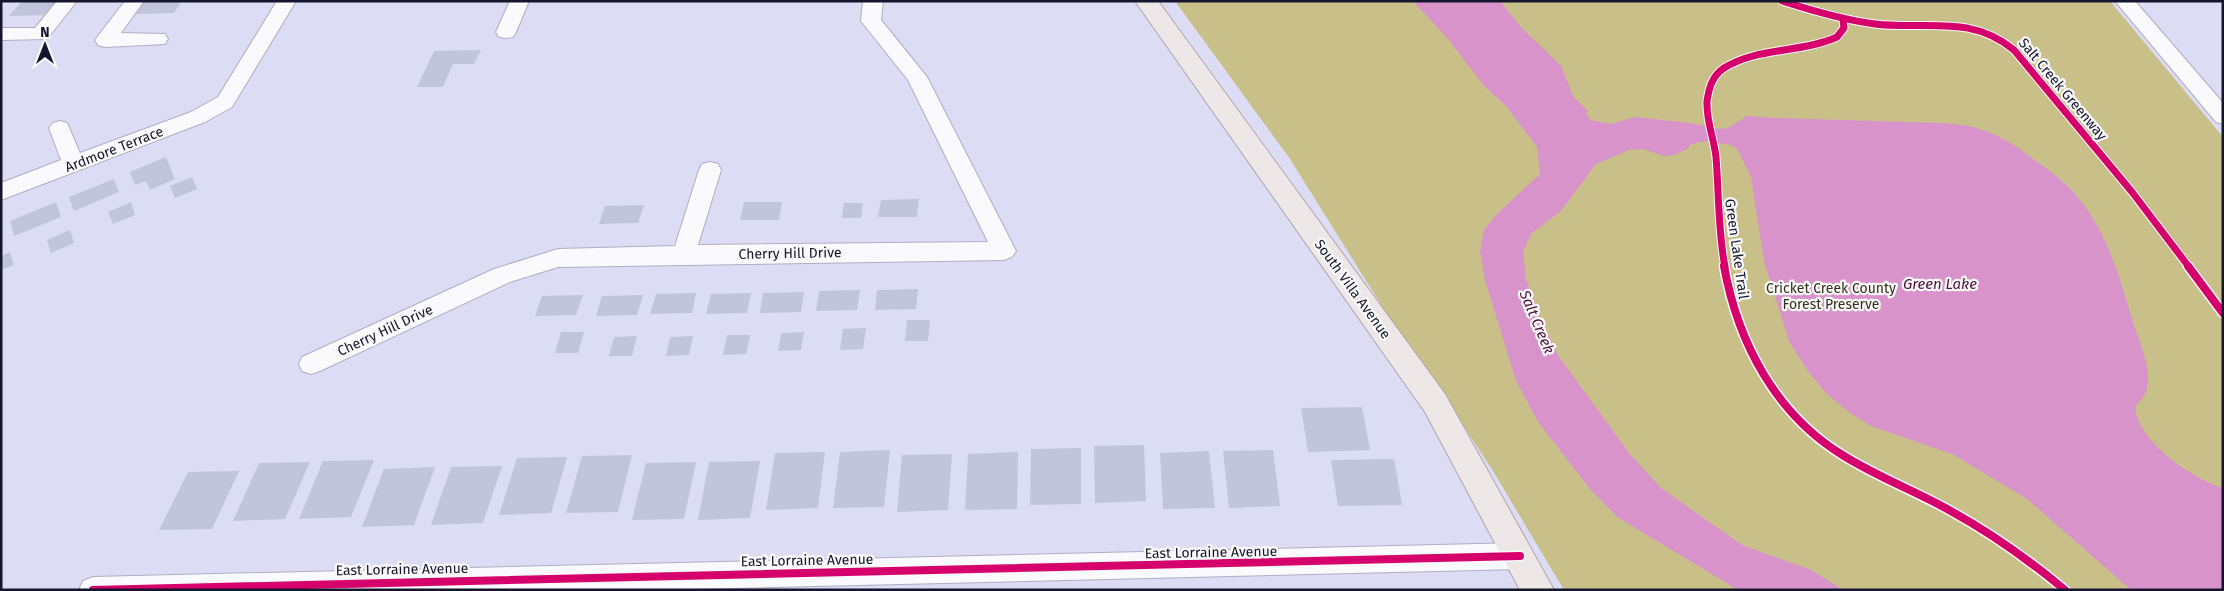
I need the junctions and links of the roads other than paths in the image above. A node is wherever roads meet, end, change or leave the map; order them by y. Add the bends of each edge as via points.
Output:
1 (68, 1) edge
2 (134, 1) edge
3 (287, 1) edge
4 (520, 1) edge
5 (873, 1) edge
6 (1146, 1) edge
7 (2124, 1) edge
8 (506, 32) dead end
9 (1, 34) edge
10 (158, 39) dead end
11 (2223, 117) edge
12 (60, 128) dead end
13 (74, 165) junction
14 (710, 170) dead end
15 (1, 192) edge
16 (684, 255) junction
17 (311, 364) dead end
18 (1520, 556) junction
19 (93, 590) edge
20 (1538, 590) edge

1 - 9 street via 40,34
2 - 10 street via 105,40
3 - 13 street, Ardmore Terrace via 225,102 198,117
4 - 8 street
5 - 16 street, Cherry Hill Drive via 871,21 917,77 1004,251
6 - 18 main road, South Villa Avenue via 1435,403
7 - 11 street
12 - 13 street
13 - 15 street, Ardmore Terrace
14 - 16 street
16 - 17 street, Cherry Hill Drive via 558,258 502,275
18 - 19 street, East Lorraine Avenue
18 - 20 main road, South Villa Avenue

